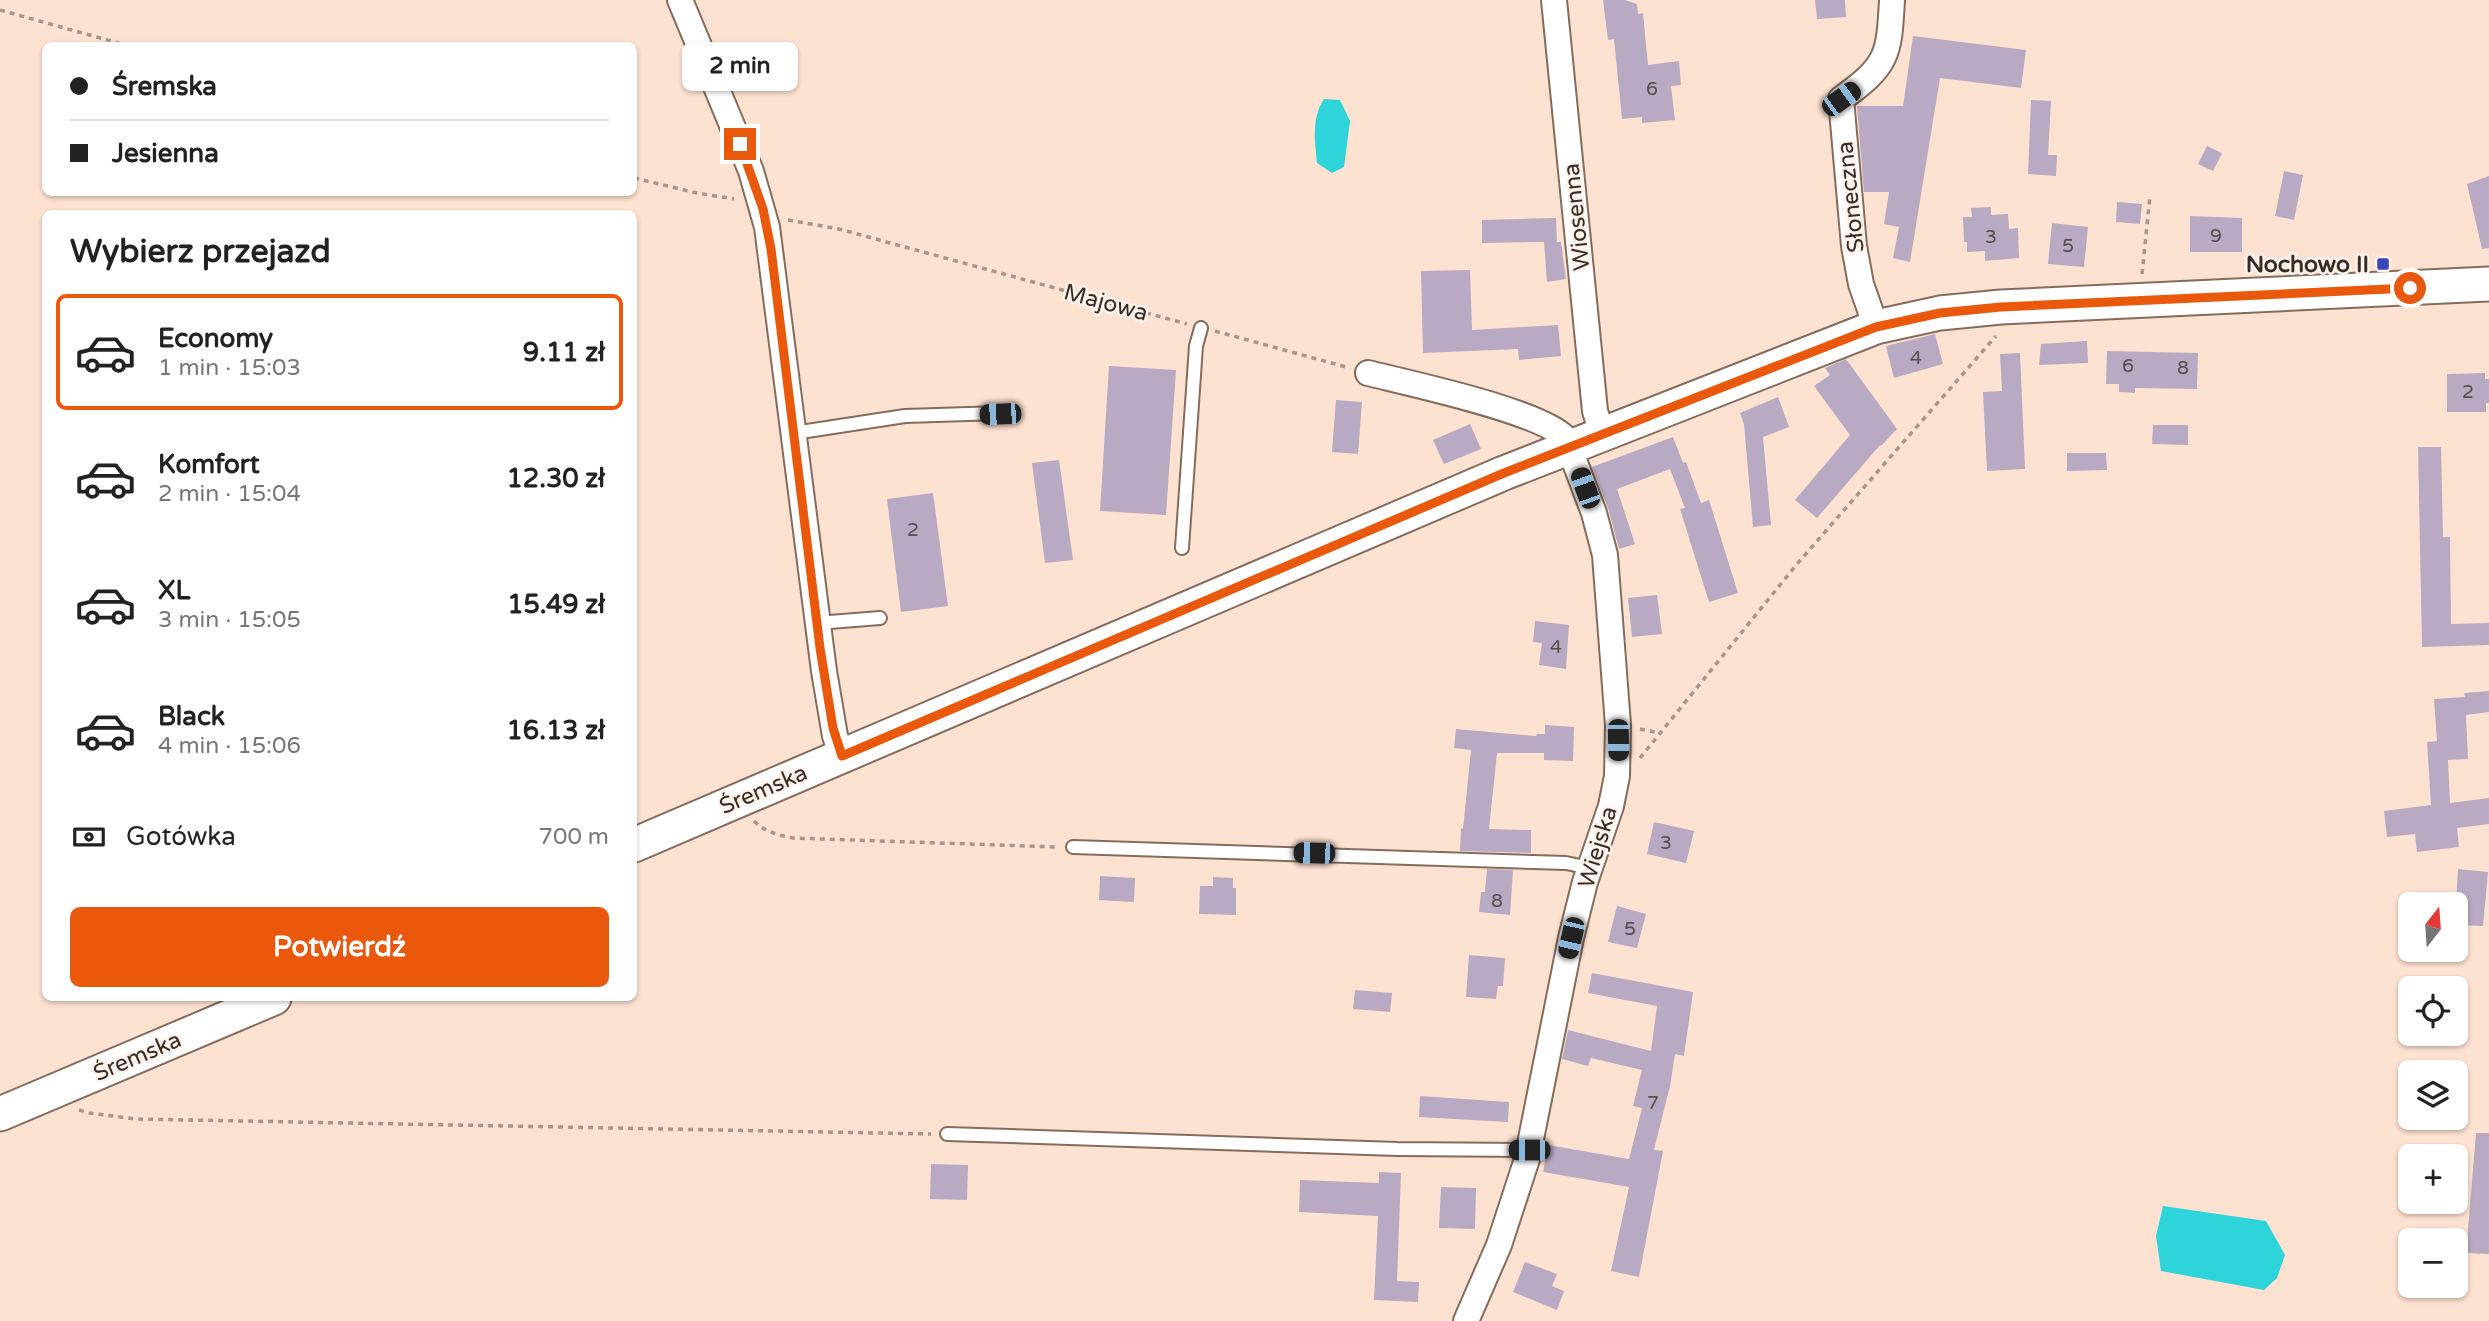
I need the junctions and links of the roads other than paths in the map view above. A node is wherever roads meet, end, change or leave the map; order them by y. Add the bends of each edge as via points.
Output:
1 (680, 0) edge
2 (1554, 0) edge
3 (1892, 0) edge
4 (2489, 284) edge
5 (1876, 327) junction
6 (1202, 328) road end
7 (1368, 373) road end
8 (1000, 414) dead end
9 (794, 433) junction
10 (1602, 434) junction
11 (1569, 447) junction
12 (1182, 548) dead end
13 (880, 618) dead end
14 (817, 623) junction
15 (842, 756) junction
16 (637, 844) edge
17 (1073, 847) road end
18 (1590, 868) junction
19 (267, 1001) edge
20 (0, 1114) edge
21 (947, 1134) road end
22 (1529, 1150) junction
23 (1466, 1321) edge

1 - 9 street via 763,209
2 - 10 street, Wiosenna via 1592,386
3 - 5 street, Słoneczna via 1885,58 1873,74 1841,99 1854,246
4 - 5 main road, Śremska via 2001,307 1940,313
5 - 10 main road, Śremska
6 - 12 lane via 1196,346
7 - 11 street via 1521,415 1559,430
8 - 9 lane via 905,416
9 - 14 street
10 - 11 main road, Śremska
11 - 15 main road, Śremska
11 - 18 street, Wiejska via 1605,555 1618,725 1617,776
13 - 14 lane
14 - 15 street via 833,728
15 - 16 main road, Śremska
17 - 18 lane via 1566,863
18 - 22 street, Wiejska via 1559,991
19 - 20 main road, Śremska
21 - 22 lane
22 - 23 street, Wiejska via 1499,1245

